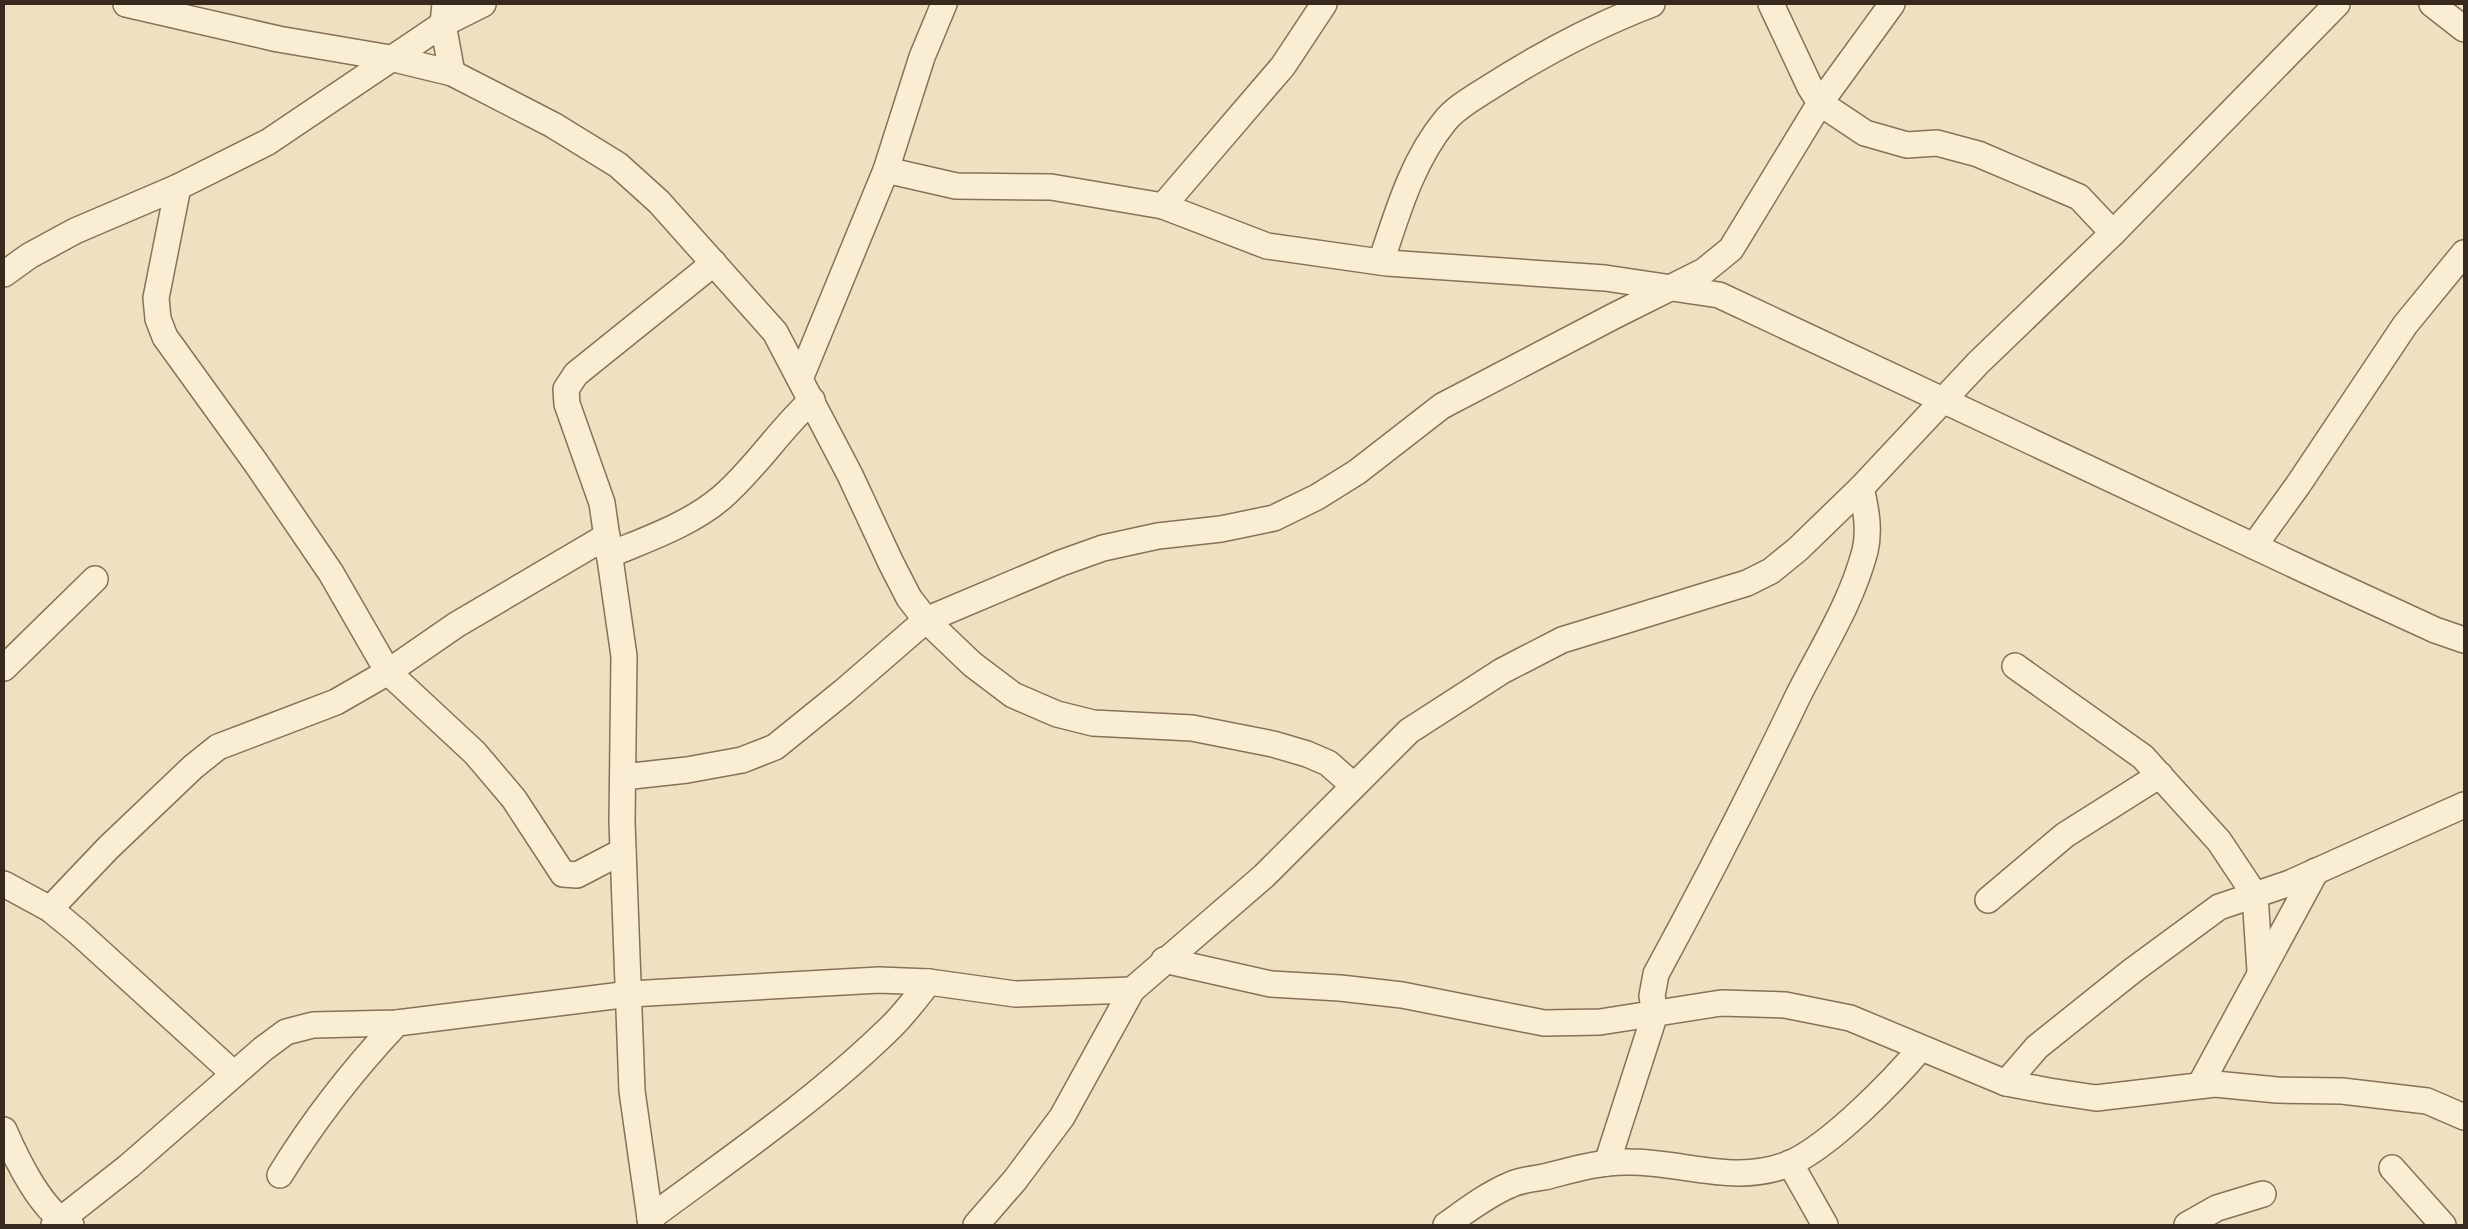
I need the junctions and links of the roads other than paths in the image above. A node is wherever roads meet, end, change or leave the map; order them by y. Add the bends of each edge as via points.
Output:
1 (126, 4) edge
2 (944, 4) edge
3 (1324, 4) edge
4 (1652, 4) edge
5 (1771, 4) edge
6 (1892, 4) edge
7 (2337, 4) edge
8 (2432, 4) edge
9 (480, 5) edge
10 (444, 14) edge
11 (2464, 29) edge
12 (390, 58) junction
13 (452, 73) junction
14 (1820, 103) junction
15 (886, 170) junction
16 (178, 187) junction
17 (1163, 206) junction
18 (2114, 232) junction
19 (2464, 253) edge
20 (1381, 262) junction
21 (714, 263) junction
22 (4, 274) edge
23 (1676, 287) junction
24 (806, 390) junction
25 (1942, 399) junction
26 (1861, 488) junction
27 (608, 546) junction
28 (2254, 546) junction
29 (95, 578) dead end
30 (926, 620) junction
31 (2464, 640) edge
32 (2015, 666) dead end
33 (4, 668) edge
34 (388, 672) junction
35 (2160, 775) junction
36 (622, 777) junction
37 (1353, 785) junction
38 (2464, 805) edge
39 (623, 851) junction
40 (2316, 871) junction
41 (4, 884) edge
42 (2255, 895) junction
43 (1988, 900) dead end
44 (50, 909) junction
45 (1164, 960) junction
46 (2260, 970) junction
47 (929, 982) junction
48 (1132, 990) junction
49 (630, 994) junction
50 (1655, 1014) junction
51 (397, 1023) junction
52 (1921, 1048) junction
53 (234, 1074) junction
54 (2006, 1083) junction
55 (2200, 1085) junction
56 (2464, 1116) edge
57 (4, 1130) edge
58 (1607, 1163) junction
59 (1790, 1163) junction
60 (2392, 1168) dead end
61 (280, 1175) dead end
62 (2263, 1194) dead end
63 (650, 1222) edge
64 (61, 1224) edge
65 (976, 1225) edge
66 (1446, 1225) edge
67 (1825, 1225) edge
68 (2187, 1225) edge
69 (2444, 1225) edge

1 - 12 street via 278,39
2 - 15 street via 922,57
3 - 17 street via 1283,66
4 - 20 street via 1525,64 1446,119 1417,166
5 - 14 street
6 - 14 street
7 - 18 street
8 - 11 street
9 - 10 street
10 - 12 street
10 - 13 street
12 - 13 street
12 - 16 street via 268,142
13 - 21 street via 553,125 618,165 659,202
14 - 18 street via 1865,133 1907,145 1938,143 1978,154 2037,178 2079,197
14 - 23 street via 1731,249 1704,271
15 - 17 street via 956,186 1051,187
15 - 24 street
16 - 22 street via 76,231 29,256
16 - 34 street via 156,298 158,319 165,337 331,573
17 - 20 street via 1267,246
18 - 25 street
19 - 28 street via 2405,325
20 - 23 street via 1605,278
21 - 24 street via 775,332
21 - 27 street via 576,374 566,389 567,404 602,503
23 - 25 street via 1719,295
23 - 30 street via 1442,406 1357,472 1274,518 1103,548
24 - 27 street via 791,420 738,481 709,507 658,534
24 - 30 street via 850,475 890,564
25 - 26 street
25 - 28 street
26 - 37 street via 1798,550 1771,571 1747,583 1562,640 1502,671 1410,731
26 - 50 street via 1868,518 1865,550 1845,607 1746,805 1656,974 1652,996
27 - 34 street via 456,625
27 - 36 street via 624,656
28 - 31 street via 2435,630
29 - 33 street
30 - 36 street via 775,747 742,760
30 - 37 street via 972,664 1014,696 1058,714 1093,723 1192,728 1273,744 1328,763
32 - 35 street via 2143,756
34 - 39 street via 474,753 514,799 563,874 577,875
34 - 44 street via 336,702 218,748 193,767 108,848
35 - 42 street via 2219,842
35 - 43 street via 2066,836
36 - 39 street
37 - 45 street via 1264,876
38 - 40 street
39 - 49 street
40 - 42 street
40 - 46 street
41 - 44 street
42 - 46 street
42 - 54 street via 2219,907 2132,971 2037,1046
44 - 53 street
45 - 48 street
45 - 50 street via 1271,984 1402,995 1544,1023 1600,1022
46 - 55 street via 2239,1016
47 - 48 street via 1015,994
47 - 49 street via 879,980
47 - 63 street via 893,1025 847,1066
48 - 65 street via 1062,1117
49 - 51 street
49 - 63 street via 632,1091
50 - 52 street via 1721,1003 1785,1005 1850,1018
50 - 58 street
51 - 53 street via 314,1025 286,1032
51 - 61 street via 355,1068 309,1128
52 - 54 street
52 - 59 street via 1838,1130
53 - 64 street
54 - 55 street via 2096,1098
55 - 56 street via 2342,1090 2427,1101
57 - 64 street via 37,1191
58 - 59 street via 1653,1164 1739,1175
58 - 66 street via 1511,1184
59 - 67 street
60 - 69 street
62 - 68 street via 2217,1208

